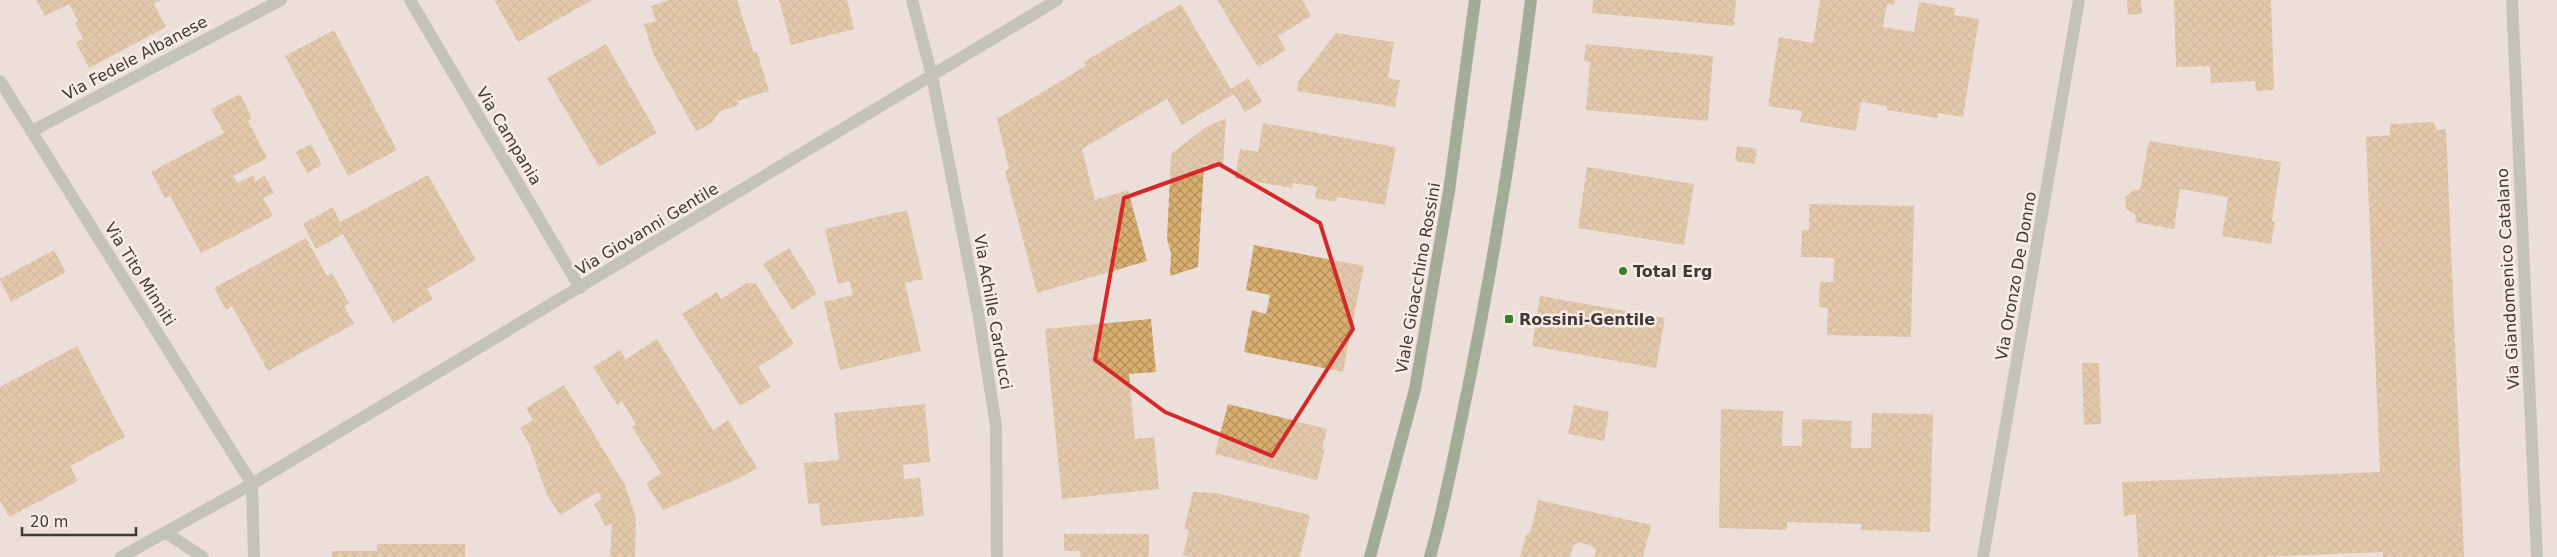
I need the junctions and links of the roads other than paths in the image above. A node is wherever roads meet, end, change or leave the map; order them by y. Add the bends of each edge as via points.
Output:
1 (281, 0) edge
2 (410, 0) edge
3 (912, 0) edge
4 (1057, 0) edge
5 (1475, 0) edge
6 (1531, 0) edge
7 (2079, 0) edge
8 (2512, 0) edge
9 (932, 76) junction
10 (0, 80) edge
11 (32, 131) junction
12 (580, 288) junction
13 (252, 484) junction
14 (166, 533) junction
15 (121, 557) edge
16 (203, 557) edge
17 (254, 557) edge
18 (997, 557) edge
19 (1370, 557) edge
20 (1430, 557) edge
21 (1982, 557) edge
22 (2536, 557) edge

1 - 11 street, Via Fedele Albanese
2 - 12 street, Via Campania
3 - 9 street, Via Achille Carducci
4 - 9 street, Via Giovanni Gentile
5 - 19 main road, Viale Gioacchino Rossini via 1449,191 1415,389
6 - 20 main road via 1516,121 1483,315
7 - 21 street, Via Oronzo De Donno
8 - 22 street, Via Giandomenico Catalano
9 - 12 street, Via Giovanni Gentile
9 - 18 street, Via Achille Carducci via 978,312 996,426
10 - 11 street, Via Tito Minniti
11 - 13 street, Via Tito Minniti
12 - 13 street, Via Giovanni Gentile
13 - 14 street, Via Giovanni Gentile
13 - 17 street
14 - 15 street, Via Giovanni Gentile
14 - 16 street

